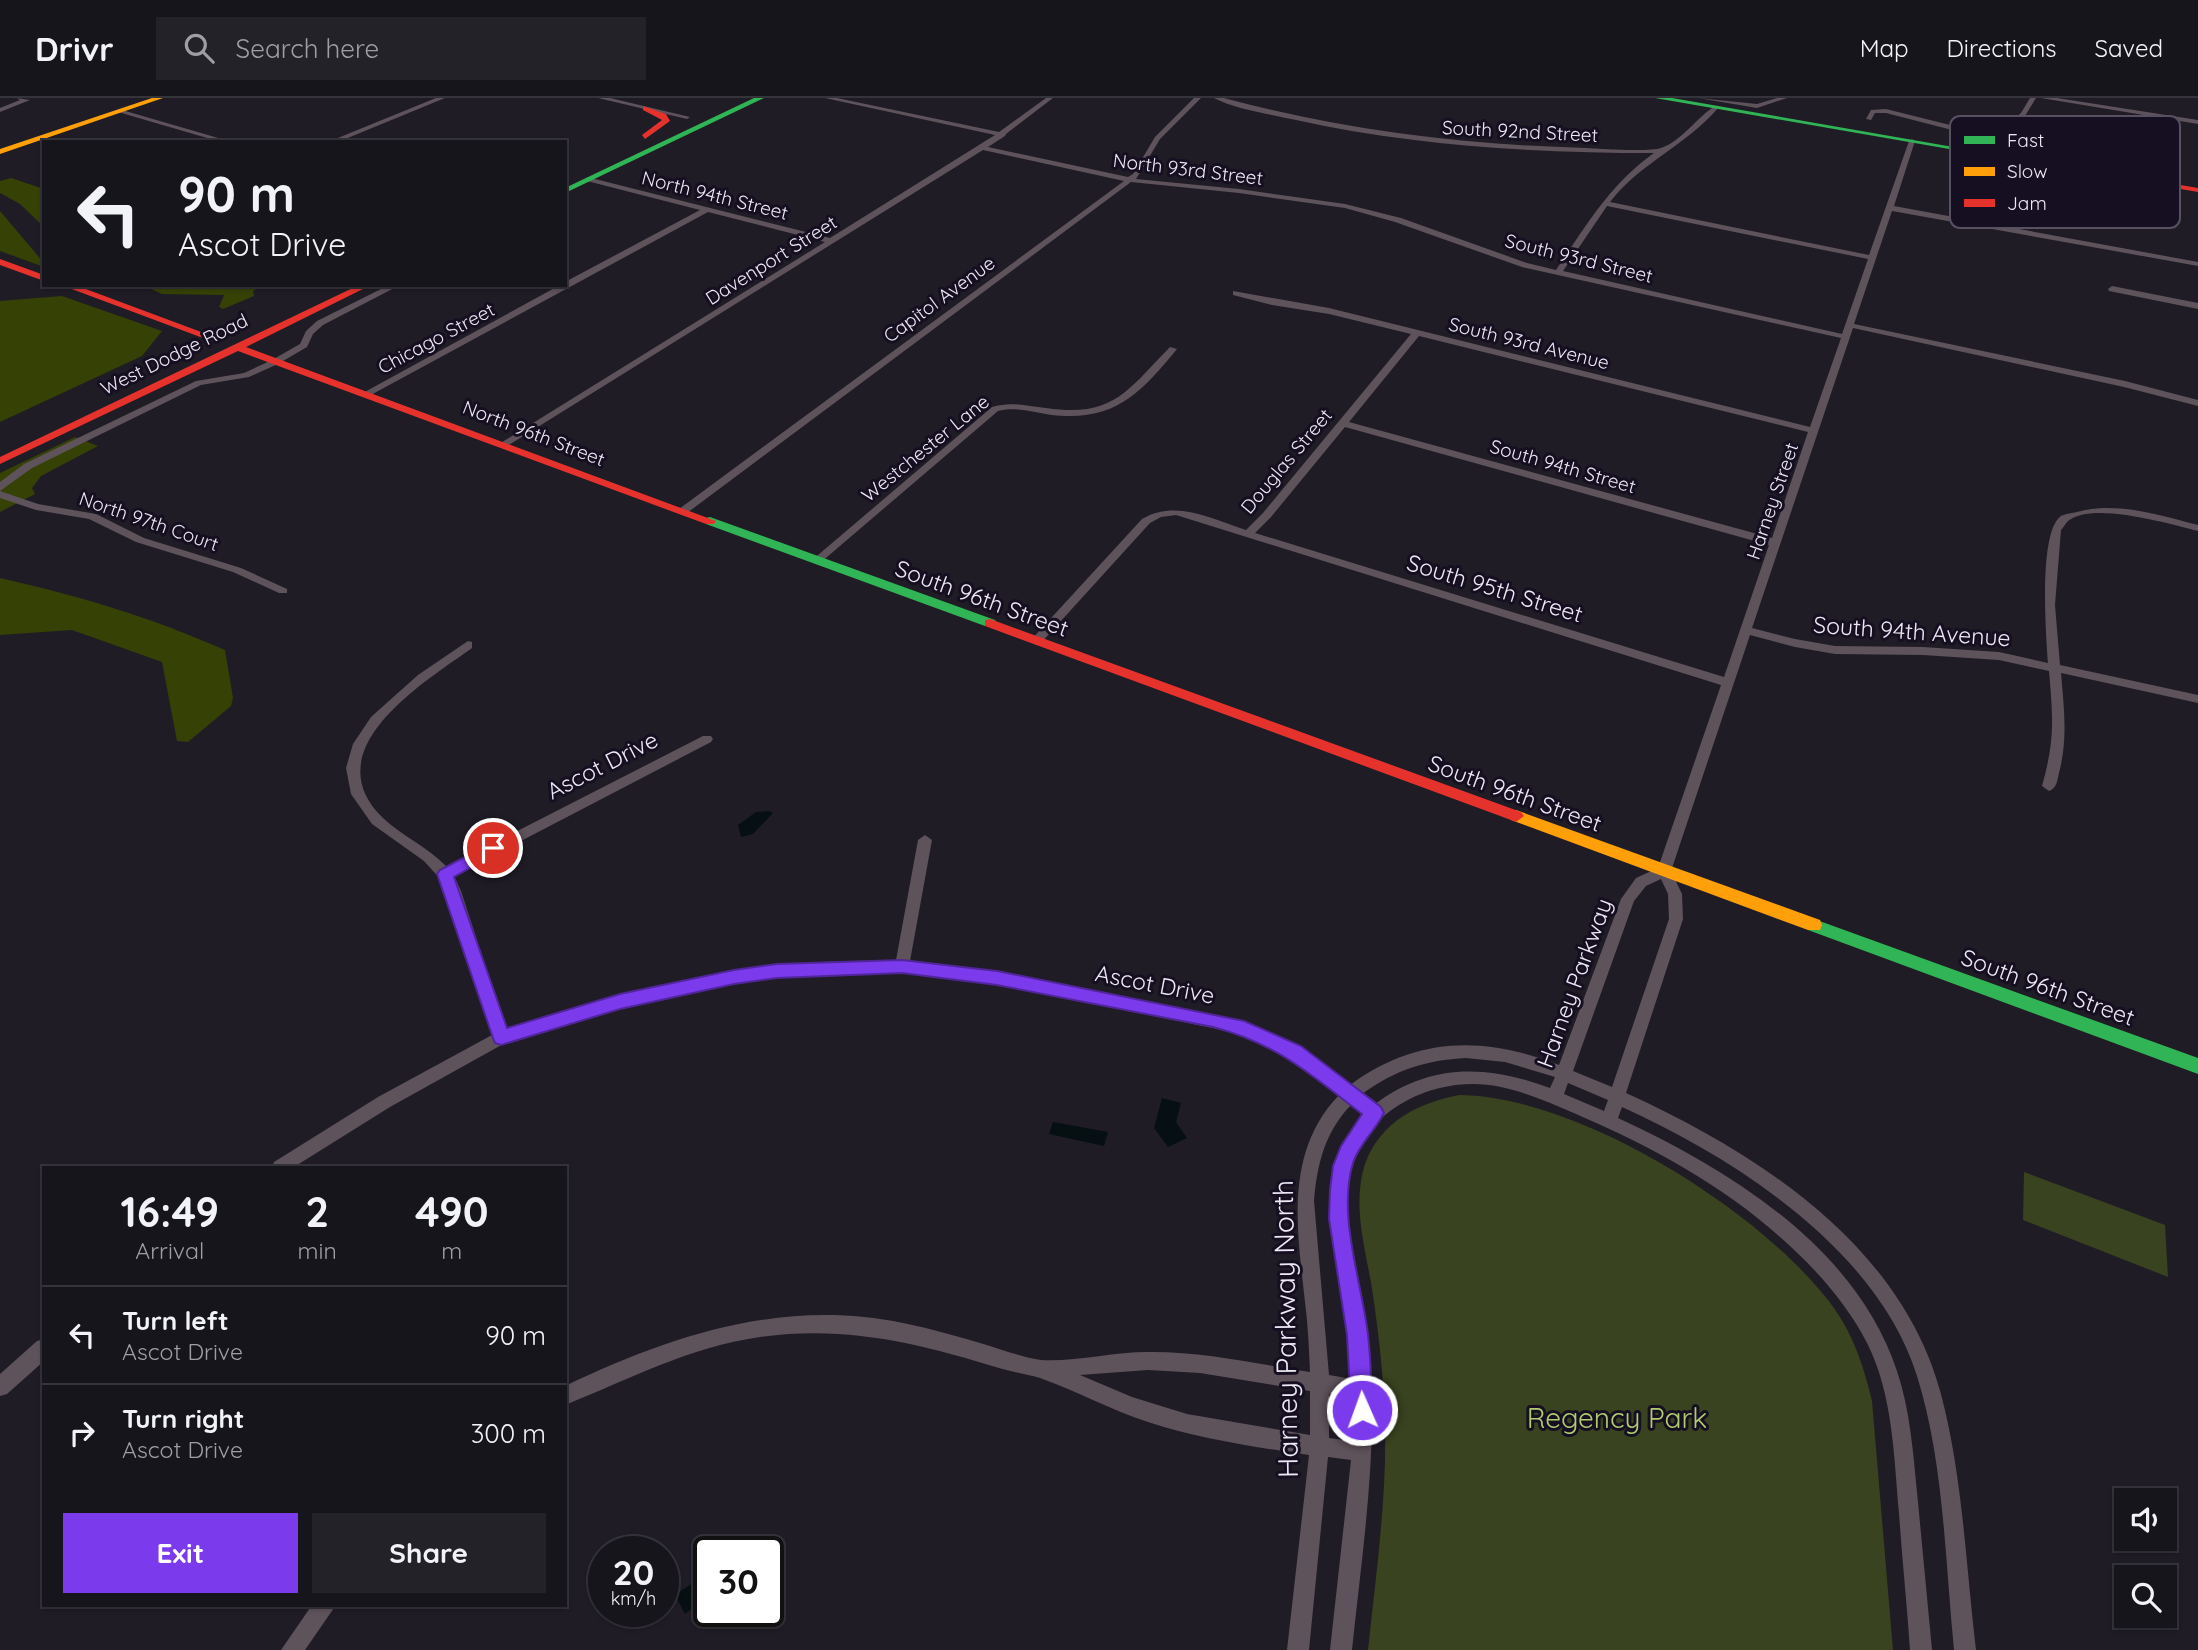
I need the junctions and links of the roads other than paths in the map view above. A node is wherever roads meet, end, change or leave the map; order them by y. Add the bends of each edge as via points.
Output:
1 (20, 98) edge
2 (159, 98) edge
3 (442, 98) edge
4 (601, 98) edge
5 (729, 98) edge
6 (760, 98) edge
7 (828, 98) edge
8 (1050, 98) edge
9 (1198, 98) edge
10 (1217, 98) edge
11 (1659, 98) edge
12 (1701, 98) edge
13 (1783, 98) edge
14 (2033, 98) edge
15 (2044, 98) edge
16 (646, 108) junction
17 (1715, 108) junction
18 (0, 110) edge
19 (120, 111) junction
20 (2022, 116) edge
21 (2160, 116) edge
22 (687, 117) junction
23 (1869, 119) dead end
24 (2180, 119) edge
25 (2198, 122) edge
26 (1950, 127) edge
27 (1003, 135) junction
28 (645, 137) junction
29 (222, 140) edge
30 (336, 140) edge
31 (1912, 141) junction
32 (982, 148) junction
33 (1950, 148) edge
34 (1659, 151) junction
35 (0, 152) edge
36 (567, 173) edge
37 (590, 179) junction
38 (1131, 180) junction
39 (567, 183) edge
40 (2180, 187) edge
41 (567, 190) edge
42 (2198, 190) edge
43 (1307, 200) joint
44 (1607, 204) junction
45 (1890, 208) junction
46 (705, 210) junction
47 (1950, 219) edge
48 (2000, 228) edge
49 (831, 241) junction
50 (1872, 258) junction
51 (0, 262) edge
52 (2198, 264) edge
53 (1558, 273) junction
54 (42, 277) edge
55 (567, 285) edge
56 (71, 287) edge
57 (326, 287) edge
58 (363, 287) edge
59 (392, 287) edge
60 (563, 287) edge
61 (2112, 289) dead end
62 (1236, 293) dead end
63 (2198, 306) edge
64 (261, 318) dead end
65 (1848, 331) junction
66 (1417, 333) junction
67 (237, 347) junction
68 (1173, 349) dead end
69 (190, 351) dead end
70 (275, 362) junction
71 (366, 394) junction
72 (2198, 403) edge
73 (1342, 423) junction
74 (1814, 431) junction
75 (504, 444) junction
76 (0, 461) edge
77 (0, 488) edge
78 (0, 494) edge
79 (683, 511) junction
80 (2198, 528) edge
81 (1249, 533) junction
82 (1776, 543) junction
83 (816, 561) junction
84 (283, 591) dead end
85 (1746, 630) junction
86 (1036, 642) junction
87 (468, 645) dead end
88 (2055, 667) junction
89 (1728, 684) junction
90 (2198, 699) edge
91 (707, 739) dead end
92 (2049, 786) dead end
93 (925, 840) dead end
94 (1664, 871) junction
95 (445, 874) junction
96 (902, 967) junction
97 (501, 1038) junction
98 (2198, 1066) edge
99 (1564, 1074) junction
100 (1350, 1092) junction
101 (1617, 1096) junction
102 (1555, 1098) junction
103 (1374, 1113) junction
104 (1609, 1121) junction
105 (282, 1166) edge
106 (42, 1350) edge
107 (1039, 1369) junction
108 (1319, 1382) junction
109 (0, 1387) edge
110 (1363, 1390) junction
111 (567, 1395) edge
112 (1320, 1446) junction
113 (1362, 1452) junction
114 (324, 1607) edge
115 (292, 1650) edge
116 (1298, 1650) edge
117 (1341, 1650) edge
118 (1921, 1650) edge
119 (1965, 1650) edge

1 - 18 street via 27,100
2 - 19 main road
3 - 30 street
4 - 16 street
5 - 22 main road
6 - 37 main road
7 - 27 street
8 - 27 street, Davenport Street
9 - 38 street, Capitol Avenue via 1157,138
10 - 34 street, South 92nd Street via 1381,134 1525,150
11 - 17 main road
12 - 13 street via 1750,106
14 - 20 street
15 - 21 street
16 - 22 street
16 - 28 main road via 666,121
17 - 31 main road
17 - 34 street via 1695,130
19 - 29 street
19 - 35 main road
22 - 28 main road
22 - 39 main road via 693,121 687,126
23 - 26 street via 1873,111 1882,110
24 - 25 street
27 - 32 street, Davenport Street
28 - 36 main road
31 - 33 main road
31 - 45 street, Harney Street
32 - 38 street, North 93rd Street
32 - 49 street, Davenport Street
34 - 44 street
37 - 41 main road
37 - 46 street, North 94th Street
38 - 43 street, North 93rd Street
38 - 79 street, Capitol Avenue
40 - 42 main road
43 - 53 street, South 93rd Street via 1379,215
44 - 50 street
44 - 53 street
45 - 47 street
45 - 50 street, Harney Street
46 - 49 street, North 94th Street
46 - 55 street, Chicago Street
48 - 52 street
49 - 75 street, Davenport Street
50 - 65 street, Harney Street
51 - 54 main road
53 - 65 street, South 93rd Street
56 - 69 main road, West Dodge Road via 220,337
57 - 64 main road, West Dodge Road
58 - 67 main road, West Dodge Road
59 - 70 street via 320,323 304,345
60 - 71 street, Chicago Street
61 - 63 street
62 - 66 street, South 93rd Avenue
65 - 72 street, South 93rd Street
65 - 74 street, Harney Street
66 - 73 street, Douglas Street
66 - 74 street, South 93rd Avenue
67 - 70 main road, North 96th Street
67 - 76 main road, West Dodge Road
68 - 83 street, Westchester Lane via 1116,405 1098,413 995,409
70 - 71 main road, North 96th Street
70 - 77 street via 246,375 184,390 28,466
71 - 75 main road, North 96th Street
73 - 81 street, Douglas Street
73 - 82 street, South 94th Street
74 - 82 street, Harney Street
75 - 79 main road, North 96th Street
78 - 84 street, North 97th Court via 36,507 92,516 140,540 237,570
79 - 83 main road, North 96th Street
80 - 88 street via 2134,513 2096,510 2065,518 2056,530 2049,605
81 - 86 street, Douglas Street via 1184,513 1153,516
81 - 89 street, South 95th Street
82 - 85 street, Harney Street
83 - 86 main road, South 96th Street
85 - 88 street, South 94th Avenue via 1835,650 1964,653
85 - 89 street, Harney Street
86 - 94 main road, South 96th Street
87 - 95 street via 383,712 361,740 352,773 357,794 379,822
88 - 90 street, South 94th Avenue
88 - 92 street via 2060,728
89 - 94 street, Harney Street
91 - 95 street, Ascot Drive
93 - 96 street
94 - 98 main road, South 96th Street
94 - 99 street, Harney Parkway via 1641,882 1628,899
94 - 101 street via 1675,894 1676,919
95 - 97 street
96 - 97 street, Ascot Drive via 734,977 620,1002
96 - 100 street, Ascot Drive via 997,978 1244,1028 1294,1051
97 - 105 street, Ascot Drive via 384,1102
99 - 100 street, Harney Parkway North via 1490,1052 1457,1050 1395,1065
99 - 101 street, Harney Parkway North
99 - 102 street, Harney Parkway
100 - 103 street, Ascot Drive
100 - 108 street, Harney Parkway North via 1321,1132 1307,1185
101 - 104 street
101 - 119 street, Harney Parkway North via 1712,1144 1801,1208 1849,1252 1905,1325 1927,1373 1942,1442
102 - 103 street via 1517,1084 1465,1076 1412,1089
102 - 104 street
103 - 110 street via 1350,1146 1339,1190
104 - 118 street via 1689,1161 1782,1228 1845,1293 1871,1331 1889,1370 1901,1431
106 - 109 street
107 - 108 street via 1148,1361
107 - 111 street via 879,1327 830,1323 775,1326 671,1349
107 - 112 street via 1161,1417
108 - 110 street
108 - 112 street, Harney Parkway North
110 - 113 street
112 - 113 street
112 - 116 street, Harney Parkway North
113 - 117 street
114 - 115 street

